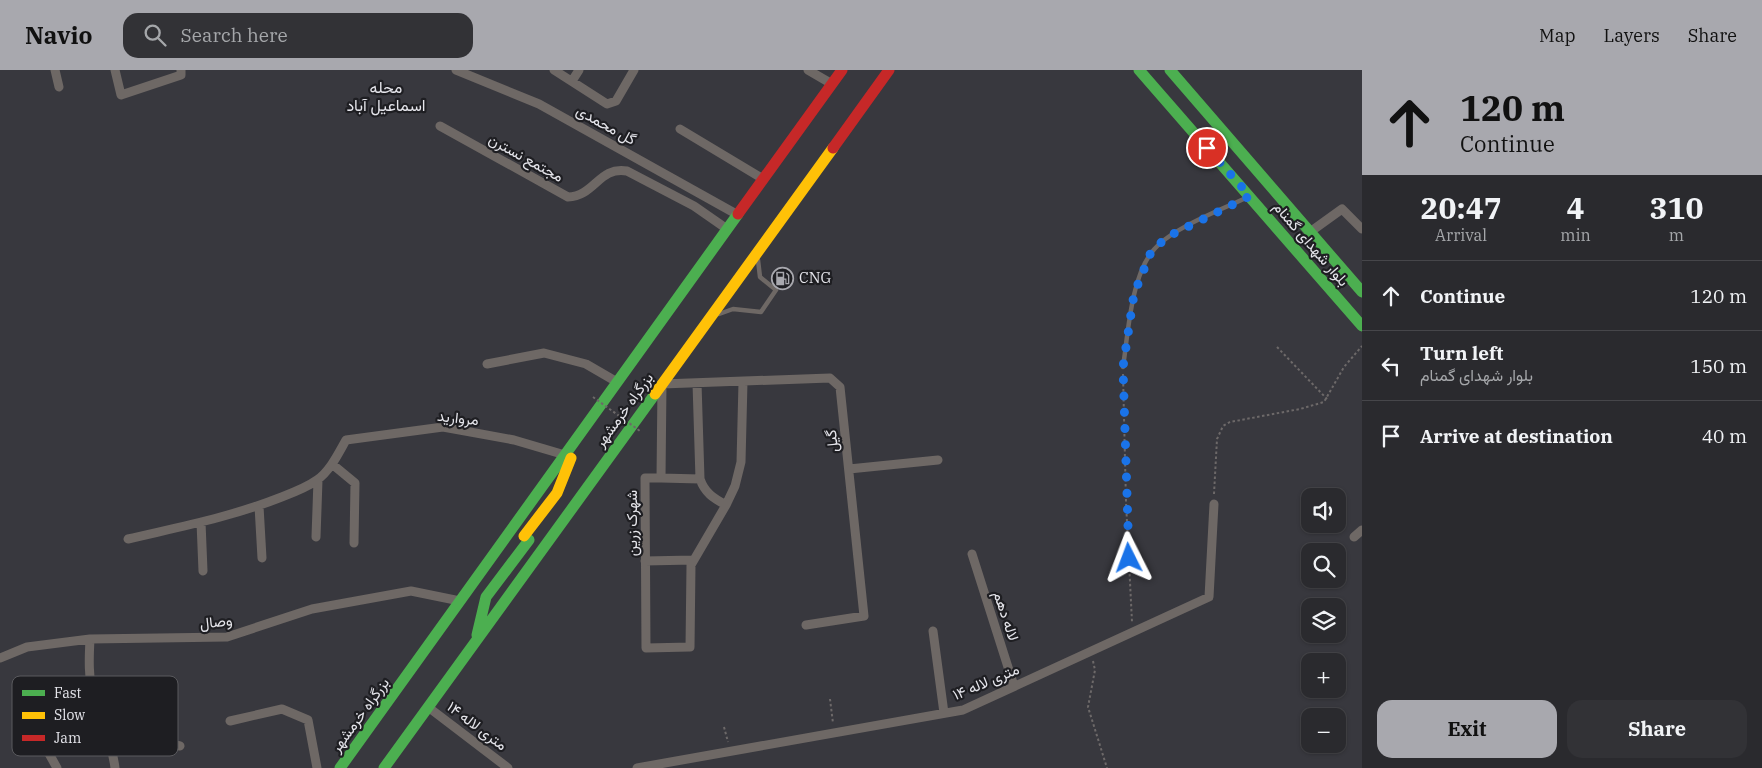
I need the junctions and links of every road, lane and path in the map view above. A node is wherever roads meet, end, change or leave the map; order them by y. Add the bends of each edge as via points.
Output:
1 (55, 70) edge
2 (115, 70) edge
3 (456, 70) edge
4 (554, 70) edge
5 (579, 70) edge
6 (634, 70) edge
7 (808, 70) edge
8 (842, 70) edge
9 (889, 70) edge
10 (1139, 70) edge
11 (1170, 70) edge
12 (181, 72) edge
13 (572, 81) junction
14 (832, 84) junction
15 (59, 86) dead end
16 (440, 126) dead end
17 (680, 129) dead end
18 (763, 179) junction
19 (1250, 196) junction
20 (738, 215) junction
21 (727, 229) junction
22 (1362, 229) edge
23 (1310, 232) junction
24 (1293, 246) junction
25 (757, 252) junction
26 (1362, 292) edge
27 (710, 317) junction
28 (1362, 326) edge
29 (1362, 346) edge
30 (1277, 347) dead end
31 (487, 364) dead end
32 (1123, 367) joint
33 (617, 382) junction
34 (743, 382) junction
35 (697, 383) junction
36 (662, 384) junction
37 (593, 396) dead end
38 (1327, 399) junction
39 (640, 431) dead end
40 (580, 435) junction
41 (565, 455) junction
42 (938, 460) dead end
43 (332, 464) junction
44 (849, 469) junction
45 (661, 478) junction
46 (700, 479) junction
47 (318, 480) junction
48 (1214, 504) joint
49 (726, 505) junction
50 (259, 506) junction
51 (201, 522) junction
52 (513, 527) junction
53 (1362, 530) edge
54 (316, 537) dead end
55 (1354, 537) dead end
56 (526, 538) junction
57 (128, 539) dead end
58 (354, 543) dead end
59 (542, 550) junction
60 (972, 554) dead end
61 (262, 558) dead end
62 (693, 560) junction
63 (645, 561) junction
64 (203, 570) dead end
65 (460, 601) junction
66 (806, 625) dead end
67 (933, 631) dead end
68 (1132, 632) junction
69 (90, 639) junction
70 (476, 642) junction
71 (1090, 651) junction
72 (0, 658) edge
73 (90, 676) edge
74 (1014, 686) junction
75 (830, 699) dead end
76 (428, 707) junction
77 (944, 713) junction
78 (230, 721) dead end
79 (724, 728) dead end
80 (835, 733) junction
81 (730, 752) junction
82 (50, 756) edge
83 (699, 757) junction
84 (57, 768) edge
85 (317, 768) edge
86 (340, 768) edge
87 (384, 768) edge
88 (508, 768) edge
89 (637, 768) edge
90 (702, 768) edge
91 (1107, 768) edge

1 - 15 street
2 - 12 street via 121,95
3 - 20 street, گل محمدی via 539,104
4 - 13 street
5 - 13 street
6 - 13 street via 616,101 607,104
7 - 14 street
8 - 14 main road, بزرگراه خرمشهر
9 - 25 main road, بزرگراه خرمشهر
10 - 19 main road, بلوار شهدای گمنام
11 - 23 main road, بلوار شهدای گمنام
14 - 18 main road, بزرگراه خرمشهر
16 - 21 street, مجتمع نسترن via 568,196 584,194 616,169 627,171 694,206
17 - 18 street
18 - 20 main road, بزرگراه خرمشهر
19 - 24 main road, بلوار شهدای گمنام
19 - 32 lane via 1167,237 1151,252 1134,294
20 - 21 main road, بزرگراه خرمشهر
21 - 33 main road, بزرگراه خرمشهر
22 - 23 street via 1342,209
23 - 24 main road
23 - 26 main road, بلوار شهدای گمنام
24 - 28 main road, بلوار شهدای گمنام
25 - 27 main road, بزرگراه خرمشهر
25 - 27 lane via 760,277 776,290 761,312 734,309
27 - 36 main road, بزرگراه خرمشهر
29 - 38 path via 1344,367
30 - 38 path
31 - 33 street via 544,353 586,364
32 - 68 path
33 - 40 main road, بزرگراه خرمشهر
34 - 35 street, گیل
34 - 44 street, گیل via 830,378 836,381 842,398
34 - 49 street via 741,462
35 - 36 street, گیل
35 - 46 street
36 - 45 street
36 - 59 main road, بزرگراه خرمشهر
37 - 39 path, bridge
38 - 48 path via 1318,405 1223,426 1217,439
40 - 41 main road, بزرگراه خرمشهر
40 - 56 main road via 556,493
41 - 43 street, مروارید via 514,440 443,427 346,440
41 - 52 main road, بزرگراه خرمشهر
42 - 44 street
43 - 47 street
43 - 58 street via 355,483
44 - 66 street, گیل via 864,616
45 - 46 street
45 - 63 street, شهرک زرین via 645,478
46 - 49 street via 704,490
47 - 50 street
47 - 54 street
48 - 68 street, ۱۴ متری لاله via 1210,597
49 - 62 street
50 - 51 street
50 - 61 street
51 - 57 street
51 - 64 street
52 - 56 main road
52 - 65 main road, بزرگراه خرمشهر
53 - 55 street
56 - 59 main road
56 - 70 main road via 486,597
59 - 70 main road, بزرگراه خرمشهر
60 - 74 street, لاله دهم
62 - 63 street
62 - 63 street, شهرک زرین via 690,572 690,647 646,648
65 - 69 street, وصال via 411,591 312,609 227,637
65 - 86 main road, بزرگراه خرمشهر
67 - 77 street
68 - 71 street, ۱۴ متری لاله
69 - 72 street, وصال via 27,647
69 - 73 street
70 - 76 main road, بزرگراه خرمشهر
71 - 74 street, ۱۴ متری لاله
71 - 91 path via 1096,670 1088,706
74 - 77 street, ۱۴ متری لاله via 963,710
75 - 80 path
76 - 87 main road, بزرگراه خرمشهر
76 - 88 street, ۱۴ متری لاله
77 - 80 street, ۱۴ متری لاله
78 - 85 street via 282,709 308,720
79 - 81 path
80 - 81 street, ۱۴ متری لاله
81 - 83 street, ۱۴ متری لاله
82 - 84 street
83 - 89 street, ۱۴ متری لاله
83 - 90 street

